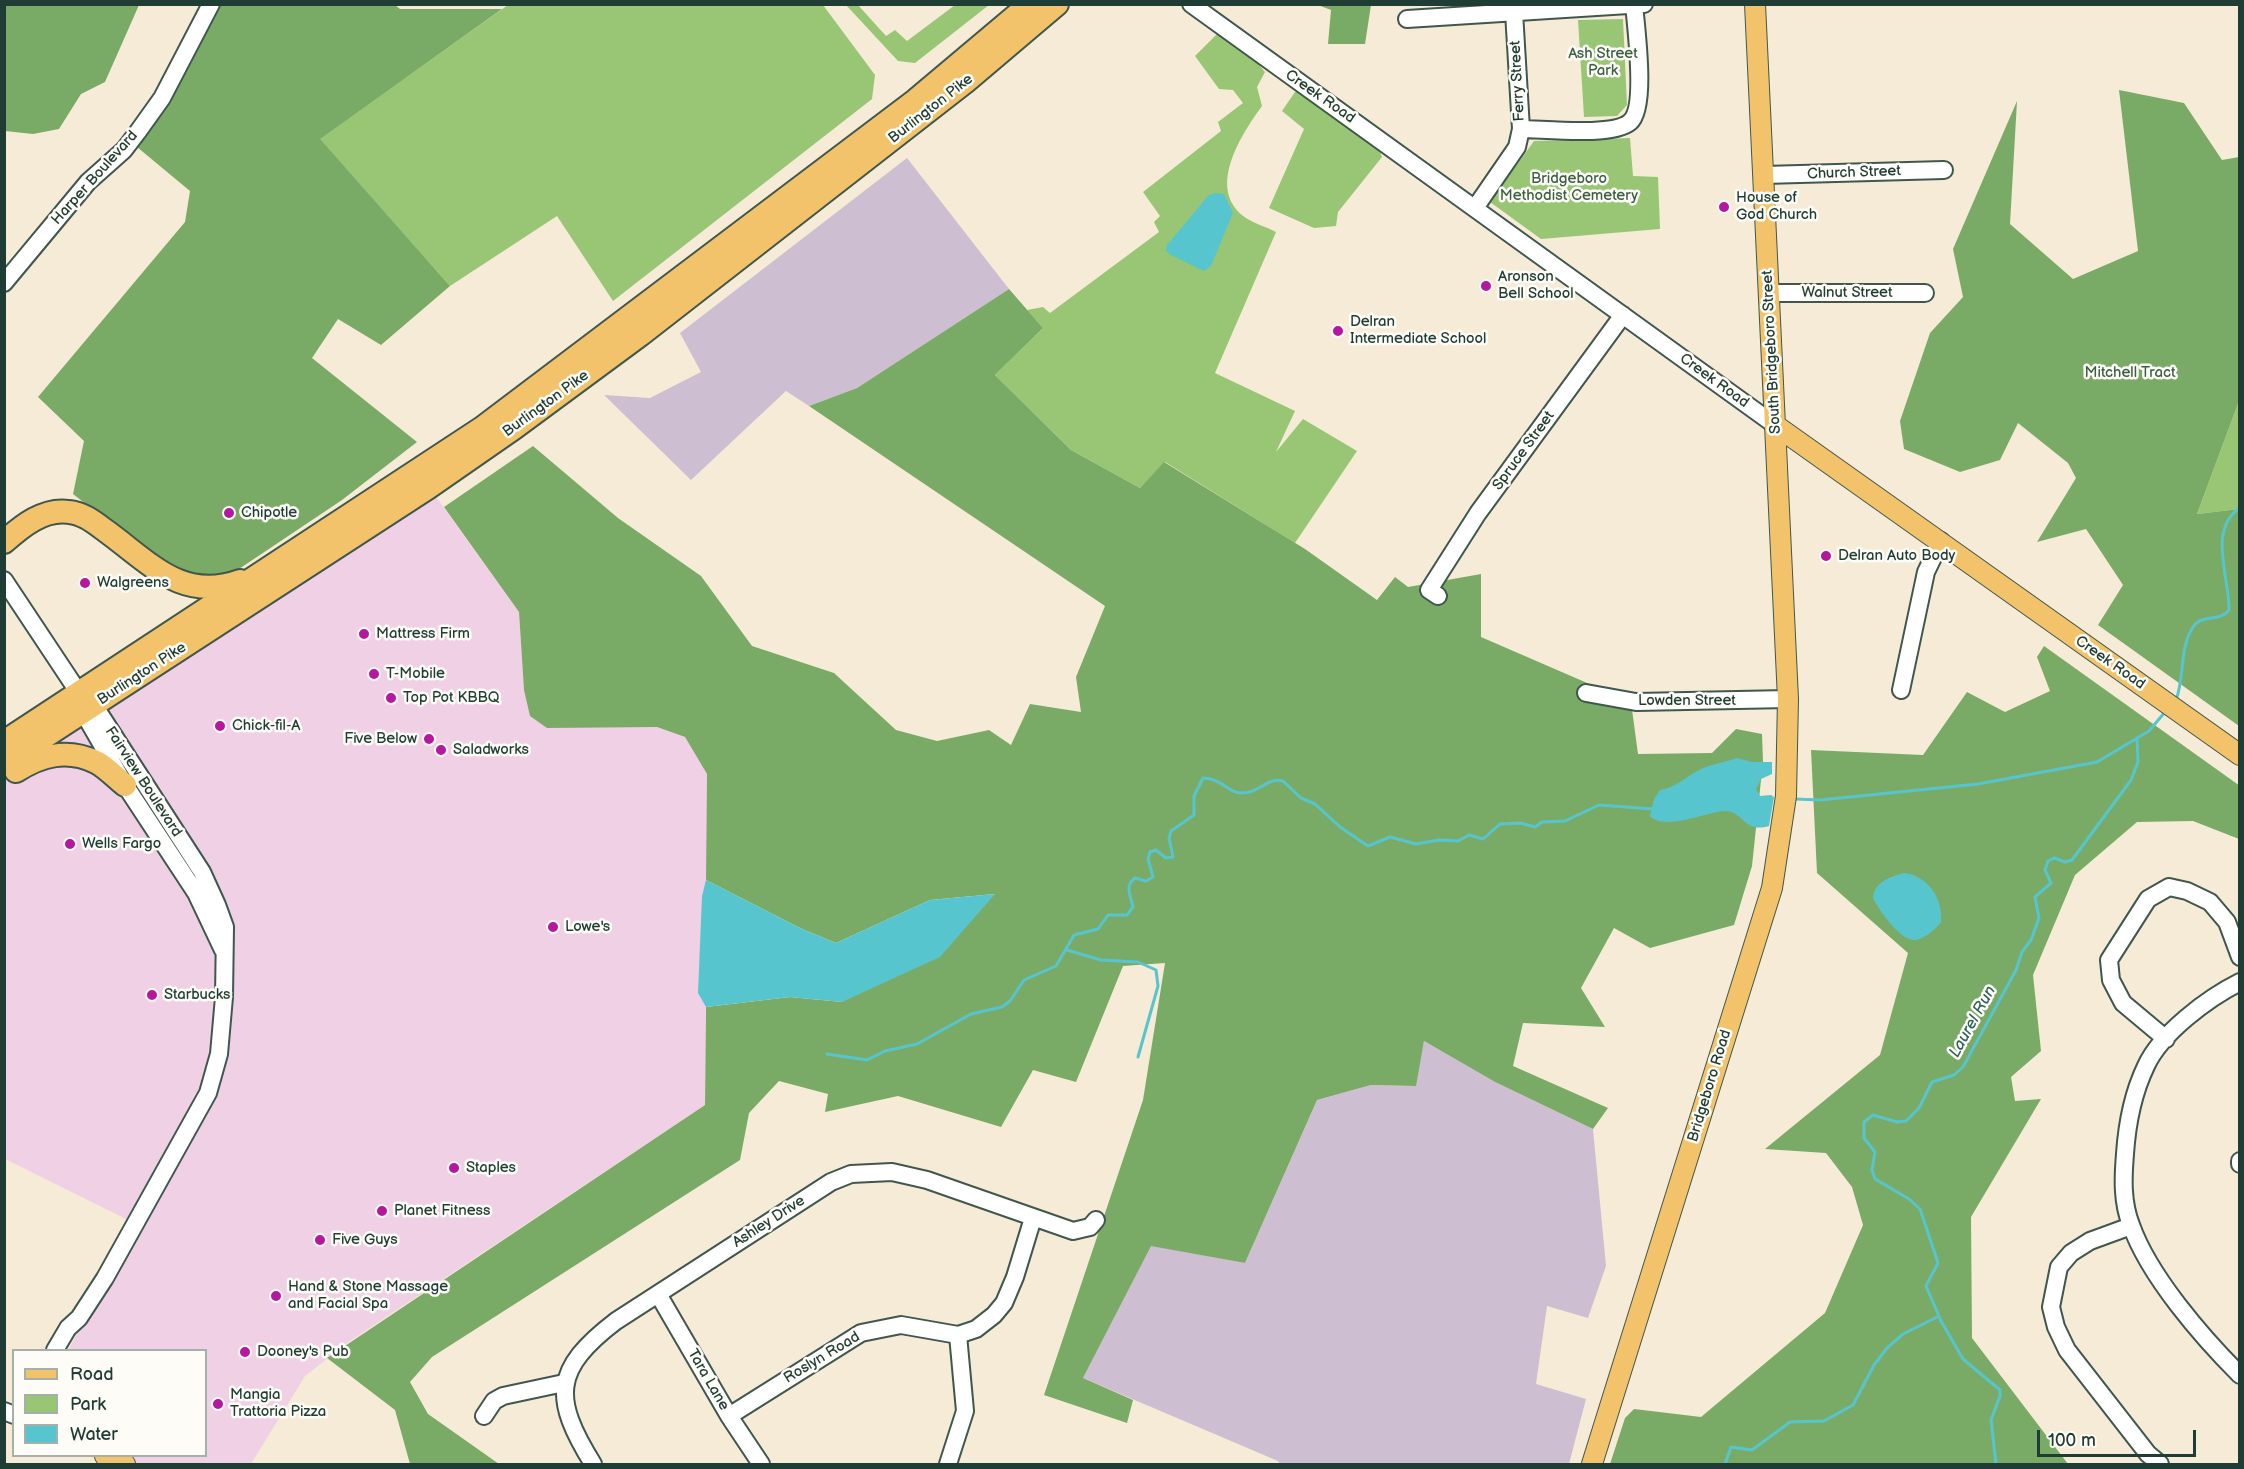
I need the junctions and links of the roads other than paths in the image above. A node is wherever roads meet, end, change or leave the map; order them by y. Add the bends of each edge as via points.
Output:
1 (211, 4) edge
2 (1030, 4) edge
3 (1057, 4) edge
4 (1191, 4) edge
5 (1644, 4) edge
6 (1755, 4) edge
7 (1634, 5) edge
8 (1514, 12) junction
9 (1407, 20) dead end
10 (1521, 129) junction
11 (1944, 170) dead end
12 (1764, 175) junction
13 (1476, 208) junction
14 (4, 283) edge
15 (1769, 293) junction
16 (1925, 293) dead end
17 (1623, 315) junction
18 (1775, 425) junction
19 (9, 534) edge
20 (1941, 541) junction
21 (264, 572) junction
22 (4, 580) edge
23 (1434, 593) dead end
24 (1901, 690) dead end
25 (1586, 693) dead end
26 (1788, 699) junction
27 (85, 703) junction
28 (4, 742) edge
29 (2240, 755) edge
30 (4, 763) edge
31 (4, 778) edge
32 (125, 785) junction
33 (223, 950) junction
34 (2240, 957) edge
35 (2240, 982) edge
36 (2166, 1039) junction
37 (1034, 1218) junction
38 (1096, 1220) dead end
39 (2131, 1226) junction
40 (658, 1294) junction
41 (79, 1318) junction
42 (958, 1335) junction
43 (56, 1349) edge
44 (69, 1349) edge
45 (2240, 1375) edge
46 (564, 1383) junction
47 (484, 1416) dead end
48 (729, 1416) junction
49 (109, 1457) edge
50 (125, 1464) edge
51 (593, 1464) edge
52 (761, 1464) edge
53 (948, 1464) edge
54 (1592, 1464) edge
55 (2160, 1464) edge

1 - 14 street, Harper Boulevard via 162,98 137,133 88,182
2 - 21 highway, Burlington Pike via 916,100 551,378 438,459
3 - 27 highway, Burlington Pike via 937,105 514,428
4 - 13 street, Creek Road
5 - 7 street
6 - 12 main road, South Bridgeboro Street
7 - 8 street
7 - 10 street via 1639,97 1633,119 1624,126 1606,130
8 - 9 street
8 - 10 street, Ferry Street
10 - 13 street, Ferry Street via 1517,147
11 - 12 street, Church Street
12 - 15 main road, South Bridgeboro Street
13 - 17 street, Creek Road
15 - 16 street, Walnut Street
15 - 18 main road, South Bridgeboro Street
17 - 18 street, Creek Road
17 - 23 street, Spruce Street via 1478,513
18 - 20 main road, Creek Road
18 - 26 main road, South Bridgeboro Street
19 - 21 highway via 56,512 77,514 172,580 188,586 225,586
20 - 24 street via 1926,572
20 - 29 main road, Creek Road
21 - 27 highway, Burlington Pike
22 - 27 street
25 - 26 street, Lowden Street via 1636,702
26 - 54 main road, Bridgeboro Road via 1786,796 1772,888
27 - 28 highway, Burlington Pike
27 - 30 highway, Burlington Pike
27 - 32 street, Fairview Boulevard
27 - 33 street, Fairview Boulevard via 202,872 225,927
31 - 32 highway via 39,757 67,754 96,762
32 - 33 street, Fairview Boulevard via 196,893
33 - 41 street, Fairview Boulevard via 219,1054 208,1093
34 - 36 street via 2227,922 2210,902 2169,887 2148,899 2109,960 2111,980 2123,1003
35 - 36 street via 2218,993
36 - 39 street via 2146,1064 2128,1120 2123,1180
37 - 38 street, Ashley Drive via 1072,1231 1090,1227
37 - 40 street, Ashley Drive via 927,1180 892,1172 851,1174 831,1182
37 - 42 street via 1004,1303 985,1322
39 - 45 street via 2160,1280 2206,1342
39 - 55 street via 2090,1241 2071,1253 2059,1267 2051,1307 2067,1350
40 - 46 street, Ashley Drive via 589,1341 568,1369
40 - 48 street, Tara Lane
41 - 43 street, Fairview Boulevard
41 - 44 street, Fairview Boulevard via 78,1332
42 - 48 street, Roslyn Road via 901,1325 861,1333
42 - 53 street via 965,1411
46 - 47 street via 503,1396 494,1401
46 - 51 street via 570,1420
48 - 52 street, Tara Lane
49 - 50 main road

